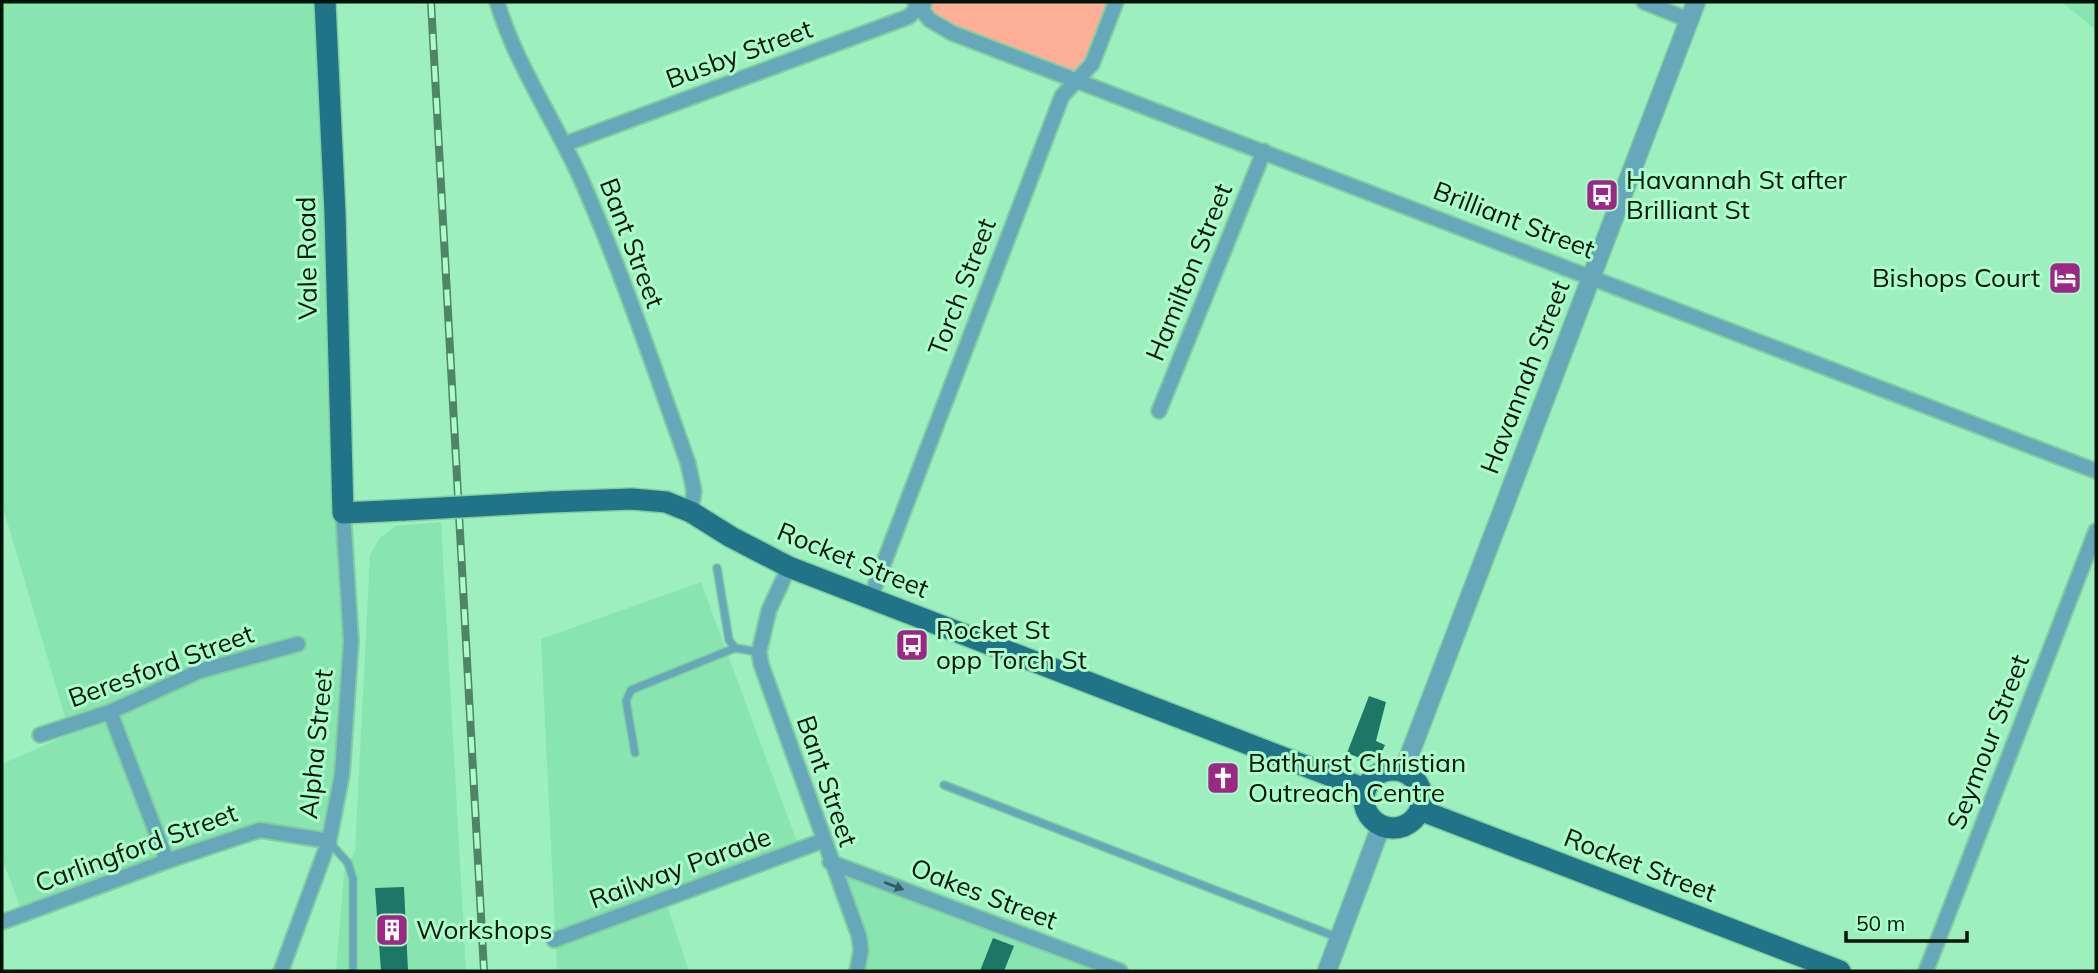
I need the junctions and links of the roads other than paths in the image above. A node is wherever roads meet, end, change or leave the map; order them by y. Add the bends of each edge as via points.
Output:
1 (325, 2) edge
2 (497, 2) edge
3 (1116, 2) edge
4 (1644, 2) edge
5 (1696, 2) edge
6 (920, 4) edge
7 (1689, 20) junction
8 (1077, 79) junction
9 (565, 144) junction
10 (1264, 151) junction
11 (1592, 276) junction
12 (1159, 411) dead end
13 (2096, 471) edge
14 (691, 512) junction
15 (343, 513) junction
16 (2096, 531) edge
17 (789, 567) junction
18 (717, 568) dead end
19 (870, 599) junction
20 (298, 644) dead end
21 (736, 649) junction
22 (759, 652) junction
23 (110, 712) junction
24 (40, 734) dead end
25 (635, 753) dead end
26 (1403, 772) junction
27 (944, 785) dead end
28 (1365, 789) junction
29 (1420, 810) junction
30 (1381, 827) junction
31 (329, 841) junction
32 (822, 841) junction
33 (167, 861) junction
34 (830, 862) junction
35 (2, 922) edge
36 (1339, 938) junction
37 (554, 940) dead end
38 (281, 971) edge
39 (353, 971) edge
40 (857, 971) edge
41 (1120, 971) edge
42 (1327, 971) edge
43 (1840, 971) edge
44 (1926, 971) edge

1 - 15 main road, Vale Road
2 - 9 street, Bant Street via 518,61
3 - 8 street, Torch Street via 1092,64
4 - 7 street
5 - 7 street, Havannah Street
6 - 8 street, Brilliant Street via 952,33
6 - 9 street, Busby Street via 908,17
7 - 11 street, Havannah Street
8 - 10 street, Brilliant Street
8 - 19 street, Torch Street via 1062,96
9 - 14 street, Bant Street via 600,223 688,463 694,491
10 - 11 street, Brilliant Street
10 - 12 street, Hamilton Street
11 - 13 street, Brilliant Street
11 - 26 street, Havannah Street
14 - 15 main road, Rocket Street, bridge via 666,502 632,499
14 - 17 main road, Rocket Street
15 - 31 street, Alpha Street via 351,641 342,774
16 - 44 street, Seymour Street
17 - 19 main road, Rocket Street
17 - 22 street via 769,610
18 - 21 lane via 729,640
19 - 28 main road, Rocket Street
20 - 23 street, Beresford Street via 201,671
21 - 22 lane
21 - 25 lane via 631,690 626,701
22 - 32 street, Bant Street
23 - 24 street, Beresford Street
23 - 33 street
26 - 28 main road via 1385,771
26 - 29 main road via 1412,776 1422,792
27 - 36 lane
28 - 30 main road via 1367,815
29 - 30 main road via 1399,828
29 - 43 main road, Rocket Street
30 - 36 street
31 - 33 street, Carlingford Street via 260,830
31 - 38 street, Alpha Street
31 - 39 lane via 348,863 353,879
32 - 34 street, Bant Street
32 - 37 street, Railway Parade
33 - 35 street, Carlingford Street
34 - 40 street, Bant Street via 859,936
34 -> 41 street, Oakes Street
36 - 42 street

